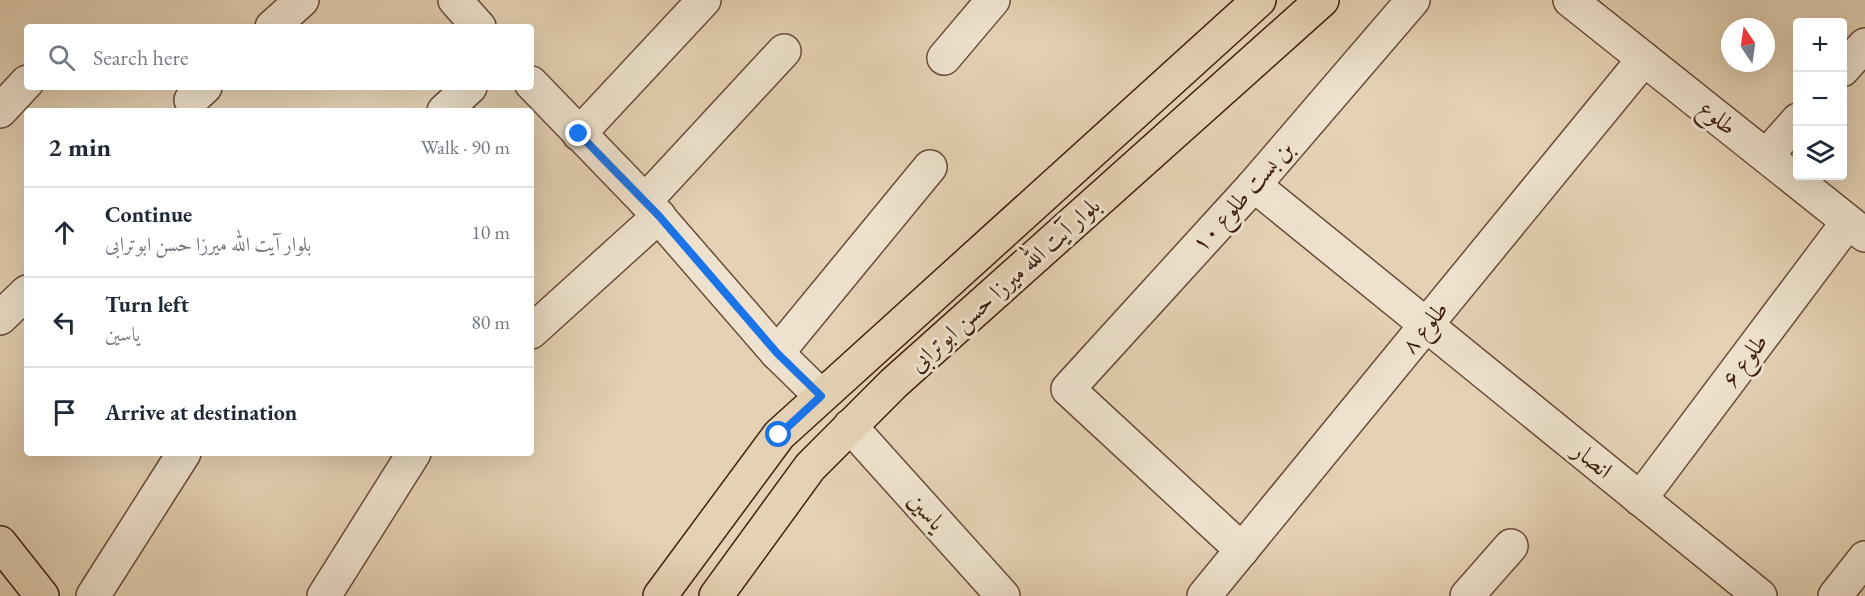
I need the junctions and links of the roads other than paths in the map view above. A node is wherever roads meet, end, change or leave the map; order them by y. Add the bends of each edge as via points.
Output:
1 (302, 0) edge
2 (455, 0) edge
3 (704, 0) edge
4 (993, 0) edge
5 (1259, 0) edge
6 (1322, 0) edge
7 (1413, 0) edge
8 (1570, 0) edge
9 (275, 24) edge
10 (476, 24) edge
11 (1865, 45) edge
12 (784, 51) dead end
13 (944, 58) dead end
14 (1644, 59) junction
15 (1847, 65) edge
16 (24, 85) edge
17 (534, 86) edge
18 (467, 90) edge
19 (447, 108) edge
20 (0, 111) edge
21 (1793, 125) edge
22 (579, 134) junction
23 (1766, 156) junction
24 (930, 167) dead end
25 (1254, 184) junction
26 (652, 209) junction
27 (1857, 228) edge
28 (24, 295) edge
29 (0, 318) edge
30 (1427, 324) junction
31 (534, 329) edge
32 (777, 353) junction
33 (821, 396) junction
34 (850, 426) junction
35 (182, 456) edge
36 (412, 456) edge
37 (1640, 499) junction
38 (0, 543) edge
39 (1511, 546) dead end
40 (1242, 550) junction
41 (1865, 558) edge
42 (42, 596) edge
43 (93, 596) edge
44 (324, 596) edge
45 (660, 596) edge
46 (716, 596) edge
47 (1003, 596) edge
48 (1204, 596) edge
49 (1467, 596) edge
50 (1760, 596) edge
51 (1835, 596) edge

1 - 9 street
2 - 10 street
3 - 22 street
4 - 13 street
5 - 33 main road, بلوار آیت الله میرزا حسن ابوترابی
6 - 34 main road, بلوار آیت الله میرزا حسن ابوترابی
7 - 25 street, بن بست طلوع ۱۰
8 - 14 street, طلوع
11 - 15 street
12 - 26 street
14 - 23 street, طلوع
14 - 30 street, طلوع ۸
16 - 20 street
17 - 22 street
18 - 19 street
21 - 23 street
22 - 26 street
23 - 27 street, طلوع
24 - 32 street
25 - 30 street, انصار
25 - 40 street, بن بست طلوع ۱۰ via 1068,389
26 - 31 street
26 - 32 street
27 - 37 street, طلوع ۶
28 - 29 street
30 - 37 street, انصار
30 - 40 street, طلوع ۸
32 - 33 street
33 - 34 main road
33 - 45 main road, بلوار آیت الله میرزا حسن ابوترابی via 779,435
34 - 46 main road, بلوار آیت الله میرزا حسن ابوترابی via 810,466
34 - 47 street, یاسین
35 - 43 street
36 - 44 street
37 - 50 street, انصار
38 - 42 main road
39 - 49 street
40 - 48 street, طلوع ۸
41 - 51 street

